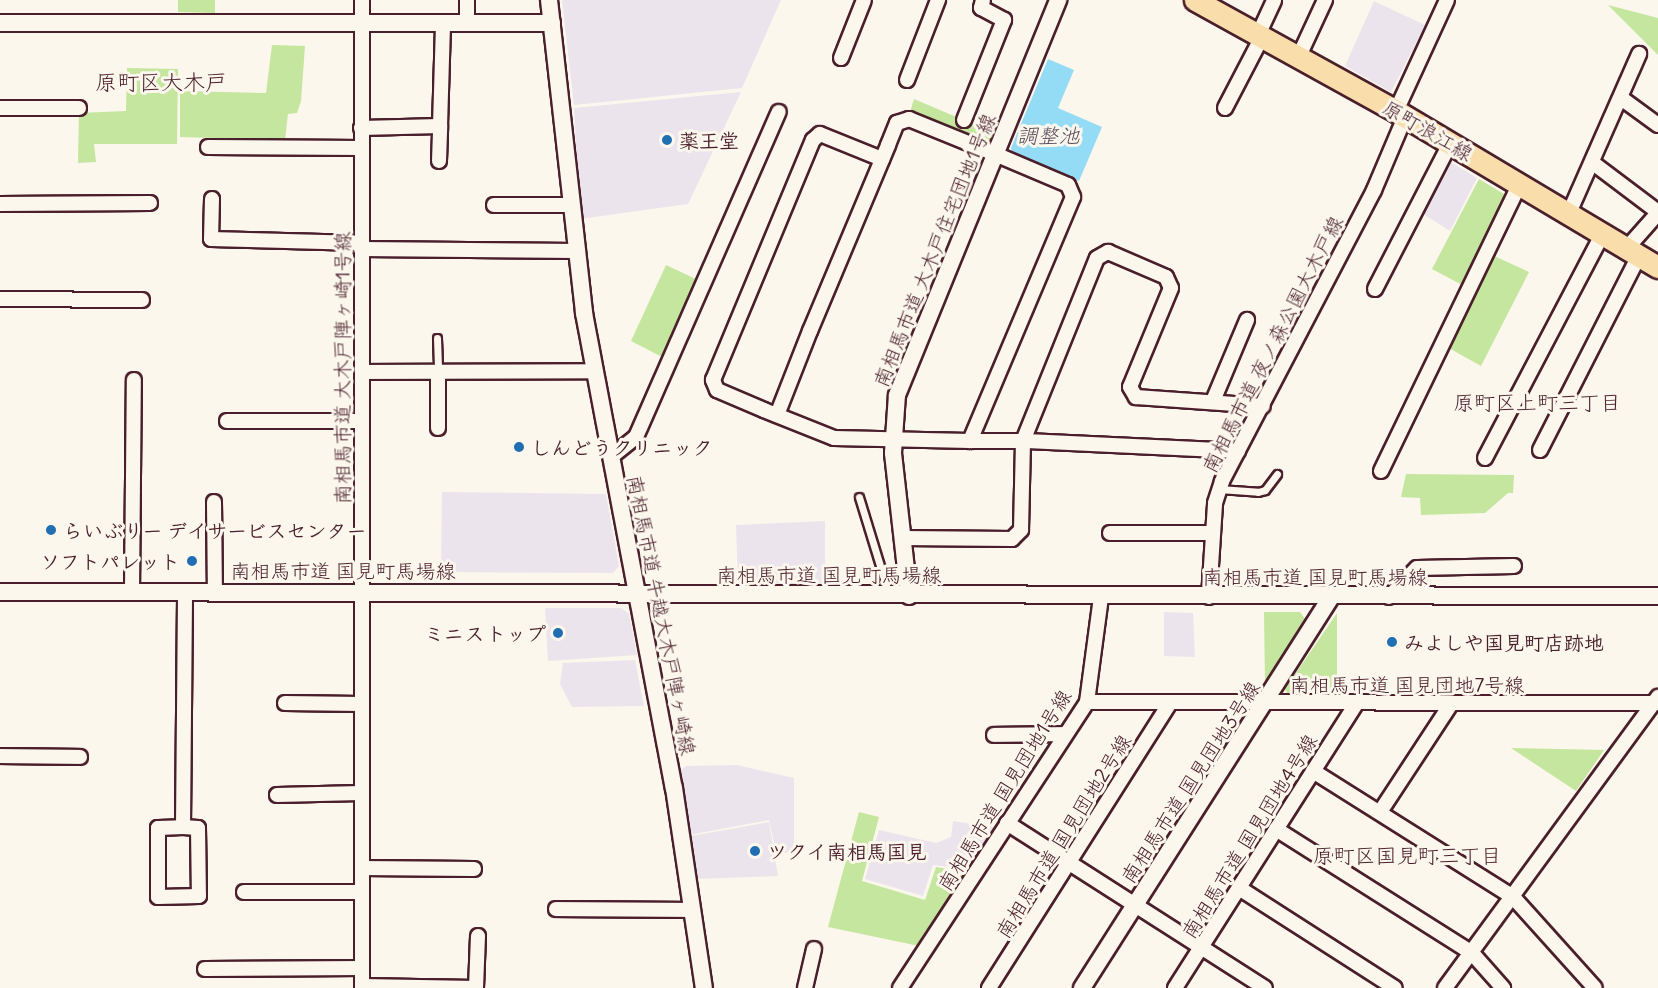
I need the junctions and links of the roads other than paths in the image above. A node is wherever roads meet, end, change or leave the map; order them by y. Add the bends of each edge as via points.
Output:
1 (362, 0) edge
2 (466, 0) edge
3 (549, 0) edge
4 (864, 0) edge
5 (938, 0) edge
6 (983, 0) edge
7 (1059, 0) edge
8 (1195, 0) edge
9 (1274, 0) edge
10 (1325, 0) edge
11 (1447, 0) edge
12 (0, 23) edge
13 (443, 23) junction
14 (467, 23) junction
15 (552, 23) junction
16 (361, 24) junction
17 (1260, 36) junction
18 (1639, 54) dead end
19 (1299, 57) junction
20 (841, 58) dead end
21 (907, 80) dead end
22 (1621, 98) junction
23 (0, 108) edge
24 (79, 108) dead end
25 (1225, 108) dead end
26 (779, 112) dead end
27 (1401, 114) junction
28 (964, 120) dead end
29 (1658, 125) edge
30 (440, 126) junction
31 (361, 128) junction
32 (208, 147) dead end
33 (361, 148) junction
34 (1446, 150) junction
35 (995, 154) junction
36 (882, 159) junction
37 (439, 161) dead end
38 (1593, 163) junction
39 (1516, 192) junction
40 (212, 199) dead end
41 (150, 203) dead end
42 (0, 204) edge
43 (494, 205) dead end
44 (571, 206) junction
45 (1569, 213) junction
46 (1658, 213) edge
47 (1603, 233) junction
48 (361, 246) junction
49 (576, 251) junction
50 (1633, 252) junction
51 (1658, 267) edge
52 (1375, 289) dead end
53 (0, 299) edge
54 (142, 300) dead end
55 (1247, 320) dead end
56 (437, 338) dead end
57 (594, 371) junction
58 (362, 372) junction
59 (438, 373) junction
60 (134, 380) dead end
61 (1213, 401) junction
62 (1263, 406) junction
63 (777, 415) junction
64 (227, 421) dead end
65 (362, 422) junction
66 (438, 428) dead end
67 (892, 439) junction
68 (970, 441) junction
69 (1023, 441) junction
70 (1540, 450) dead end
71 (1238, 451) junction
72 (611, 457) junction
73 (1485, 458) dead end
74 (1381, 471) dead end
75 (1277, 474) dead end
76 (1219, 489) junction
77 (859, 497) dead end
78 (214, 502) dead end
79 (1110, 533) dead end
80 (1212, 533) junction
81 (902, 538) junction
82 (1514, 566) dead end
83 (0, 592) edge
84 (132, 592) junction
85 (185, 592) junction
86 (215, 592) junction
87 (360, 592) junction
88 (637, 594) junction
89 (889, 596) junction
90 (909, 596) junction
91 (1658, 596) edge
92 (1101, 597) junction
93 (1209, 597) junction
94 (1331, 597) junction
95 (1389, 597) junction
96 (1657, 701) edge
97 (1087, 702) junction
98 (285, 703) dead end
99 (361, 704) junction
100 (1169, 704) junction
101 (1264, 704) junction
102 (1451, 704) junction
103 (1355, 705) junction
104 (1064, 734) junction
105 (994, 735) dead end
106 (0, 756) edge
107 (80, 757) dead end
108 (1313, 771) junction
109 (361, 794) junction
110 (277, 795) dead end
111 (1380, 812) junction
112 (1007, 823) junction
113 (183, 827) junction
114 (1276, 829) junction
115 (1069, 863) junction
116 (362, 868) junction
117 (474, 869) dead end
118 (1239, 888) junction
119 (244, 892) dead end
120 (362, 892) junction
121 (1513, 897) junction
122 (1135, 905) junction
123 (556, 909) dead end
124 (692, 910) junction
125 (478, 936) dead end
126 (1202, 947) junction
127 (814, 949) dead end
128 (1472, 953) junction
129 (362, 968) junction
130 (205, 969) dead end
131 (362, 987) edge
132 (705, 988) edge
133 (805, 988) edge
134 (900, 988) edge
135 (989, 988) edge
136 (1082, 988) edge
137 (1175, 988) edge
138 (1265, 988) edge
139 (1395, 988) edge
140 (1445, 988) edge
141 (1503, 988) edge
142 (1595, 988) edge

1 - 16 street, 南相馬市道 大木戸陣ヶ崎1号線
2 - 14 street
3 - 15 street, 南相馬市道 牛越大木戸陣ヶ崎線
4 - 20 street
5 - 21 street
6 - 28 street via 981,8 1004,20
7 - 35 street, 南相馬市道 大木戸住宅団地1号線
8 - 17 main road, 原町浪江線
9 - 17 street
10 - 19 street
11 - 27 street, 南相馬市道 夜ノ森公園大木戸線
12 - 16 street
13 - 14 street
13 - 16 street
13 - 30 street
14 - 15 street
15 - 44 street, 南相馬市道 牛越大木戸陣ヶ崎線
16 - 31 street, 南相馬市道 大木戸陣ヶ崎1号線
17 - 19 main road, 原町浪江線
17 - 25 street
18 - 22 street
19 - 27 main road, 原町浪江線
22 - 29 street
22 - 38 street
23 - 24 street
26 - 72 street via 636,437 630,446
27 - 34 main road, 原町浪江線
27 - 62 street, 南相馬市道 夜ノ森公園大木戸線 via 1374,190
30 - 31 street
30 - 37 street
31 - 33 street, 南相馬市道 大木戸陣ヶ崎1号線
32 - 33 street
33 - 48 street, 南相馬市道 大木戸陣ヶ崎1号線
34 - 39 main road, 原町浪江線
34 - 52 street
35 - 36 street via 909,119 897,123
35 - 67 street, 南相馬市道 大木戸住宅団地1号線 via 903,376 894,409
35 - 68 street via 1068,185 1073,197
36 - 63 street
36 - 63 street via 820,134 813,140 714,380 717,390
38 - 45 street
38 - 46 street
39 - 45 main road, 原町浪江線
39 - 74 street
40 - 48 street via 211,239
41 - 42 street
43 - 44 street
44 - 49 street, 南相馬市道 牛越大木戸陣ヶ崎線
45 - 47 main road, 原町浪江線
46 - 50 street
47 - 50 main road, 原町浪江線
47 - 73 street
48 - 49 street
48 - 58 street, 南相馬市道 大木戸陣ヶ崎1号線
49 - 57 street, 南相馬市道 牛越大木戸陣ヶ崎線
50 - 51 main road, 原町浪江線
50 - 70 street
53 - 54 street
55 - 61 street
56 - 59 lane
57 - 59 street
57 - 72 street, 南相馬市道 牛越大木戸陣ヶ崎線
58 - 59 street
58 - 65 street, 南相馬市道 大木戸陣ヶ崎1号線
59 - 66 street
60 - 84 street
61 - 62 street
61 - 69 street via 1136,397 1130,387 1171,288 1166,277 1108,252 1097,258
62 - 71 street, 南相馬市道 夜ノ森公園大木戸線
63 - 67 street via 834,438
64 - 65 street
65 - 87 street, 南相馬市道 大木戸陣ヶ崎1号線
67 - 68 street
67 - 81 street, 南相馬市道 大木戸住宅団地1号線
68 - 69 street
69 - 71 street
69 - 81 street via 1021,530 1012,539
71 - 76 street, 南相馬市道 夜ノ森公園大木戸線
72 - 88 street, 南相馬市道 牛越大木戸陣ヶ崎線
75 - 76 lane via 1258,492
76 - 80 street, 南相馬市道 夜ノ森公園大木戸線
77 - 89 lane
78 - 86 street
79 - 80 street
80 - 93 street, 南相馬市道 夜ノ森公園大木戸線
81 - 90 street, 南相馬市道 大木戸住宅団地1号線
82 - 95 street via 1417,568
83 - 84 street, 南相馬市道 国見町馬場線
84 - 85 street, 南相馬市道 国見町馬場線
85 - 86 street, 南相馬市道 国見町馬場線
85 - 113 street
86 - 87 street, 南相馬市道 国見町馬場線
87 - 88 street, 南相馬市道 国見町馬場線
87 - 99 street, 南相馬市道 大木戸陣ヶ崎1号線
88 - 89 street, 南相馬市道 国見町馬場線
88 - 124 street, 南相馬市道 牛越大木戸陣ヶ崎線
89 - 90 street, 南相馬市道 国見町馬場線
90 - 92 street, 南相馬市道 国見町馬場線
91 - 95 street, 南相馬市道 国見町馬場線
92 - 93 street, 南相馬市道 国見町馬場線
92 - 97 street, 南相馬市道 国見団地1号線
93 - 94 street, 南相馬市道 国見町馬場線
94 - 95 street, 南相馬市道 国見町馬場線
94 - 101 street, 南相馬市道 国見団地3号線
96 - 102 street, 南相馬市道 国見団地7号線
96 - 121 street
97 - 100 street, 南相馬市道 国見団地7号線
97 - 104 street, 南相馬市道 国見団地1号線
98 - 99 street
99 - 109 street, 南相馬市道 大木戸陣ヶ崎1号線
100 - 101 street, 南相馬市道 国見団地7号線
100 - 115 street, 南相馬市道 国見団地2号線
101 - 103 street, 南相馬市道 国見団地7号線
101 - 122 street, 南相馬市道 国見団地3号線
102 - 103 street, 南相馬市道 国見団地7号線
102 - 111 street
103 - 108 street, 南相馬市道 国見団地4号線
104 - 105 street
104 - 112 street, 南相馬市道 国見団地1号線
106 - 107 street
108 - 111 street
108 - 114 street, 南相馬市道 国見団地4号線
109 - 110 street
109 - 116 street, 南相馬市道 大木戸陣ヶ崎1号線
111 - 121 street
112 - 115 street
112 - 134 street, 南相馬市道 国見団地1号線
113 - 113 street via 198,828 199,896 158,897 158,828
114 - 118 street, 南相馬市道 国見団地4号線
114 - 128 street
115 - 122 street
115 - 135 street, 南相馬市道 国見団地2号線
116 - 117 street
116 - 120 street, 南相馬市道 大木戸陣ヶ崎1号線
118 - 126 street, 南相馬市道 国見団地4号線
118 - 139 street
119 - 120 street
120 - 129 street, 南相馬市道 大木戸陣ヶ崎1号線
121 - 128 street
121 - 142 street
122 - 126 street
122 - 136 street, 南相馬市道 国見団地3号線
123 - 124 street
124 - 132 street, 南相馬市道 牛越大木戸陣ヶ崎線
125 - 131 street via 476,988
126 - 137 street, 南相馬市道 国見団地4号線
126 - 138 street
127 - 133 street
128 - 140 street
128 - 141 street
129 - 130 street
129 - 131 street, 南相馬市道 大木戸陣ヶ崎1号線

